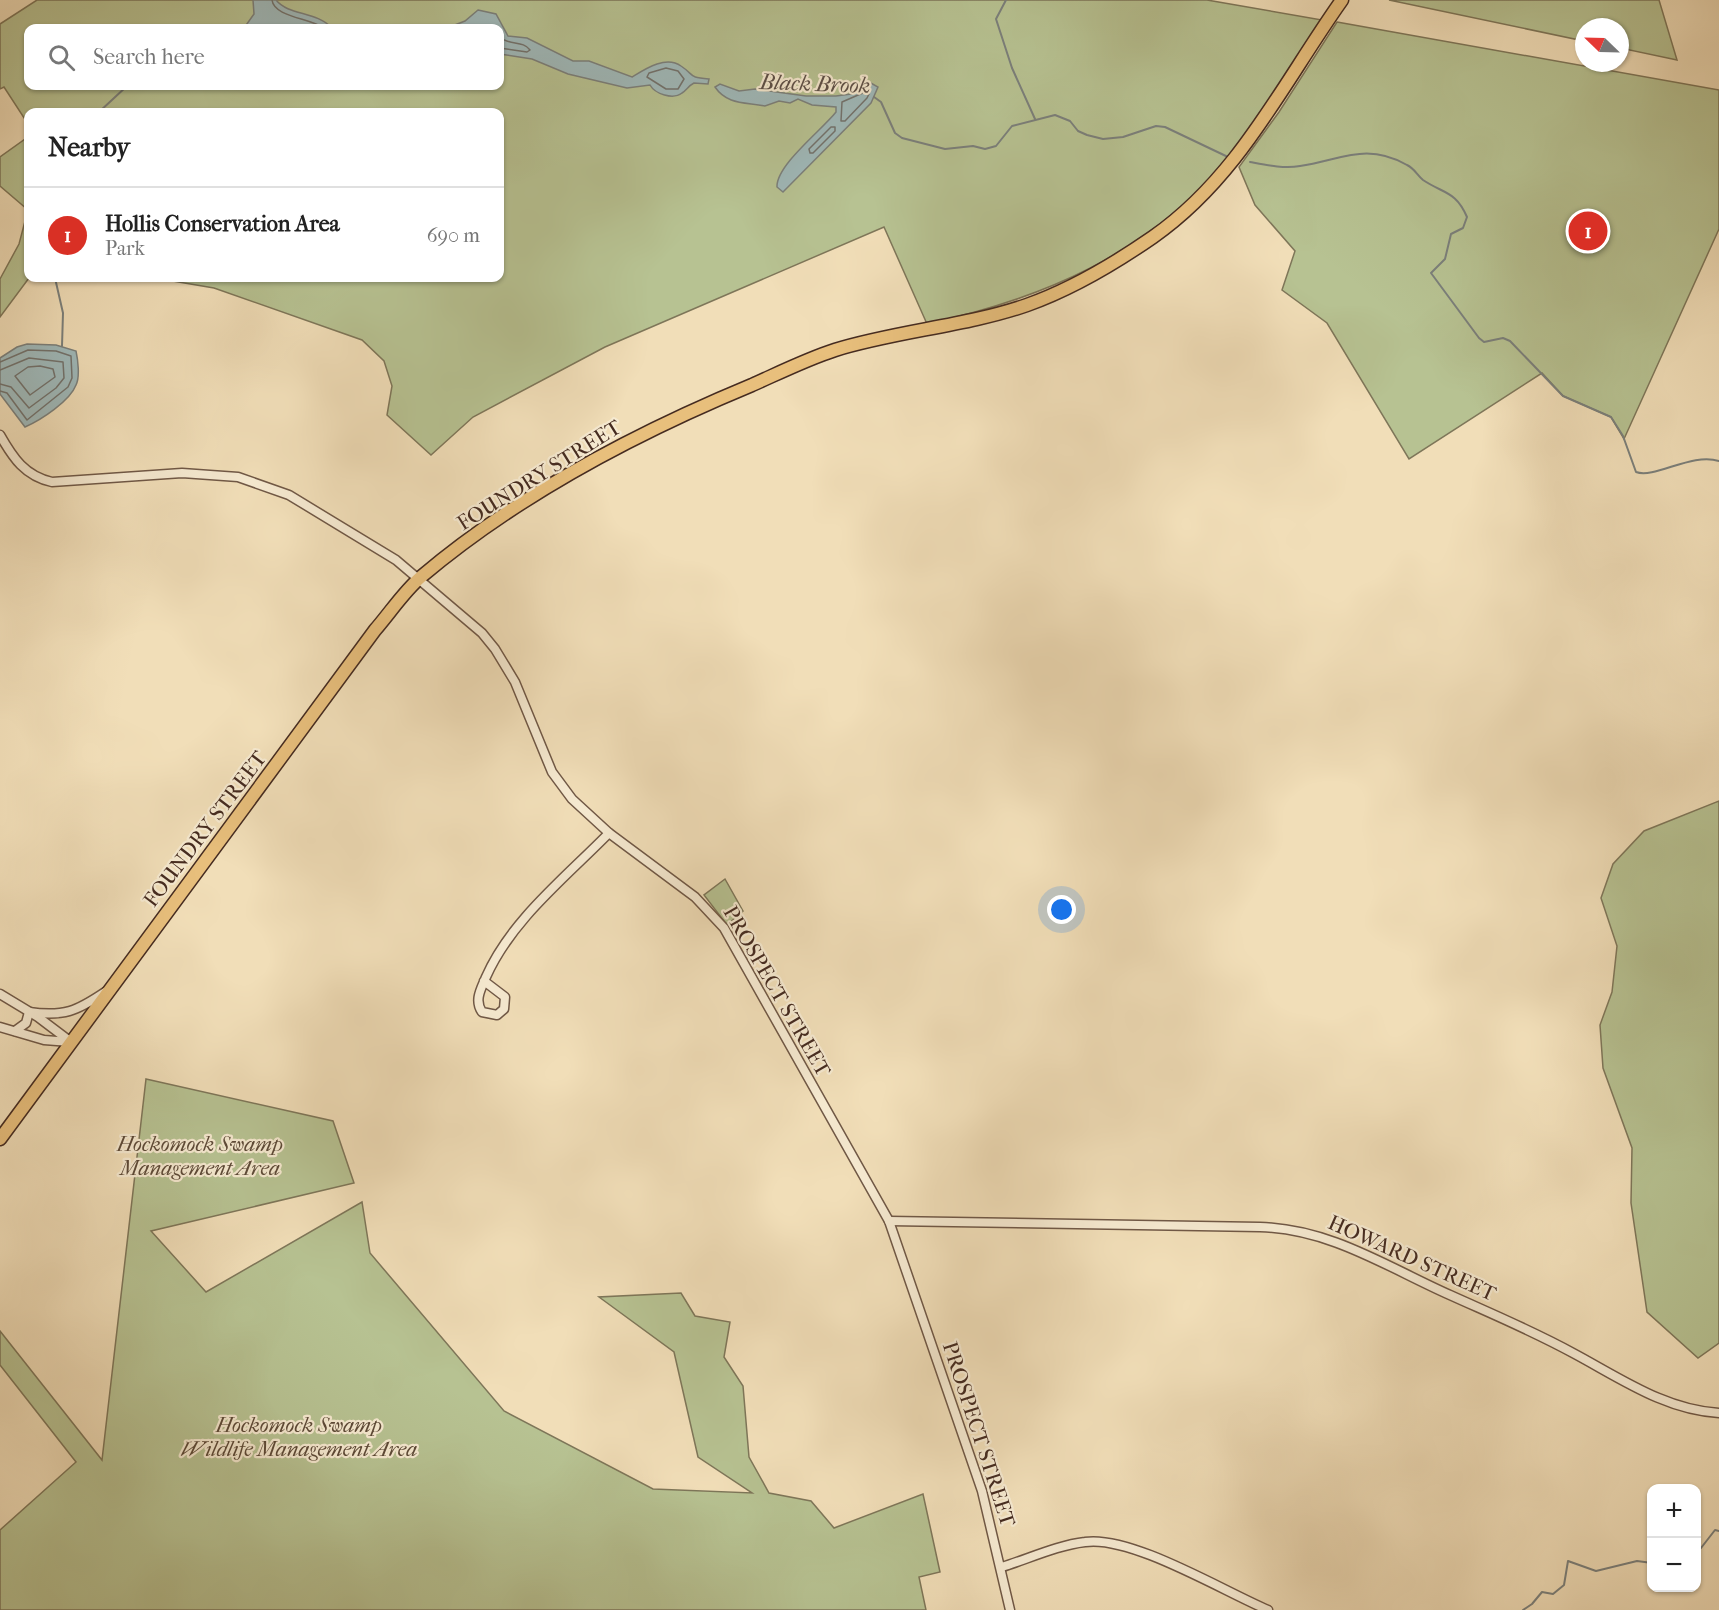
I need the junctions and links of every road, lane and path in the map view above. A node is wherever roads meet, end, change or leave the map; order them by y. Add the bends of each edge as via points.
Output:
1 (1342, 0) edge
2 (0, 435) edge
3 (420, 578) junction
4 (609, 833) junction
5 (484, 981) dead end
6 (111, 988) junction
7 (0, 994) edge
8 (29, 1012) junction
9 (0, 1027) edge
10 (15, 1031) junction
11 (71, 1042) junction
12 (0, 1139) edge
13 (889, 1221) junction
14 (1719, 1413) edge
15 (1002, 1567) junction
16 (1255, 1607) edge
17 (1010, 1610) edge
18 (1268, 1610) edge

1 - 3 main road, FOUNDRY STREET via 1264,122 1226,171 1189,209 1092,276 1026,305 834,351 696,408 600,455 487,527
2 - 3 street, PROSPECT STREET via 23,468 52,482 197,473 263,484 315,511
3 - 4 street, PROSPECT STREET via 495,648 515,682 556,778 579,807
3 - 6 main road, FOUNDRY STREET via 375,630
4 - 5 street via 514,931
4 - 13 street, PROSPECT STREET via 695,897 720,923
6 - 8 street via 64,1014
6 - 11 main road, FOUNDRY STREET
7 - 8 street
8 - 10 street via 25,1024
8 - 11 street
9 - 10 street
10 - 11 street via 44,1040
11 - 12 main road, FOUNDRY STREET
13 - 14 street, HOWARD STREET via 1302,1231 1347,1245 1528,1329 1667,1403
13 - 15 street, PROSPECT STREET via 982,1491
15 - 16 street via 1084,1542 1105,1541 1142,1553
15 - 17 street, PROSPECT STREET
16 - 18 street

